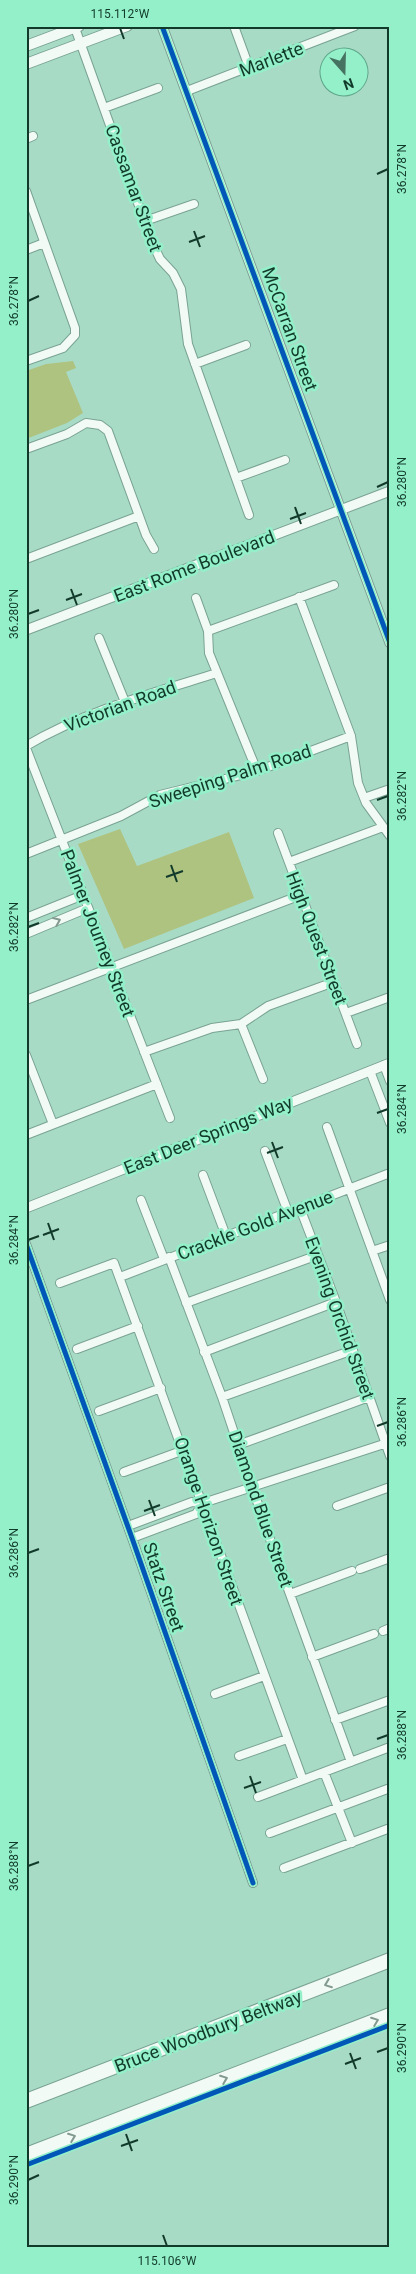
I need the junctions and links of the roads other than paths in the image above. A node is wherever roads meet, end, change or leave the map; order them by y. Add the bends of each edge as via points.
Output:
1 (127, 26) edge
2 (162, 26) edge
3 (234, 26) edge
4 (355, 26) edge
5 (77, 27) edge
6 (81, 43) junction
7 (26, 46) edge
8 (26, 64) edge
9 (249, 67) junction
10 (158, 88) dead end
11 (187, 91) junction
12 (104, 108) junction
13 (26, 191) edge
14 (194, 204) dead end
15 (145, 221) junction
16 (44, 243) junction
17 (26, 250) edge
18 (246, 345) dead end
19 (26, 361) edge
20 (195, 364) junction
21 (26, 449) edge
22 (285, 460) dead end
23 (236, 478) junction
24 (390, 491) edge
25 (342, 510) junction
26 (249, 515) dead end
27 (139, 516) junction
28 (154, 549) dead end
29 (26, 559) edge
30 (334, 585) dead end
31 (299, 597) junction
32 (196, 598) dead end
33 (26, 630) edge
34 (208, 631) junction
35 (99, 638) dead end
36 (390, 643) edge
37 (217, 673) junction
38 (124, 702) junction
39 (351, 736) junction
40 (26, 747) edge
41 (257, 771) junction
42 (390, 789) edge
43 (364, 798) junction
44 (383, 827) junction
45 (278, 833) dead end
46 (390, 836) edge
47 (62, 839) junction
48 (26, 854) edge
49 (289, 862) junction
50 (84, 895) junction
51 (301, 895) junction
52 (88, 908) junction
53 (26, 918) edge
54 (26, 934) edge
55 (112, 968) junction
56 (334, 982) junction
57 (390, 997) edge
58 (26, 1000) edge
59 (346, 1014) junction
60 (241, 1024) junction
61 (357, 1044) dead end
62 (144, 1052) junction
63 (26, 1055) edge
64 (387, 1064) edge
65 (370, 1071) junction
66 (263, 1079) dead end
67 (390, 1081) edge
68 (157, 1084) junction
69 (170, 1118) dead end
70 (390, 1123) edge
71 (53, 1124) junction
72 (327, 1127) dead end
73 (26, 1134) edge
74 (265, 1151) dead end
75 (390, 1174) edge
76 (203, 1175) dead end
77 (350, 1188) junction
78 (141, 1200) dead end
79 (26, 1208) edge
80 (300, 1208) junction
81 (288, 1212) junction
82 (226, 1236) junction
83 (26, 1244) edge
84 (390, 1245) edge
85 (372, 1251) junction
86 (318, 1256) junction
87 (167, 1258) junction
88 (120, 1277) junction
89 (60, 1283) dead end
90 (388, 1291) edge
91 (390, 1300) edge
92 (336, 1302) junction
93 (186, 1304) junction
94 (138, 1326) junction
95 (77, 1348) dead end
96 (353, 1350) junction
97 (204, 1352) junction
98 (161, 1388) junction
99 (222, 1397) junction
100 (369, 1397) junction
101 (99, 1411) dead end
102 (388, 1443) edge
103 (238, 1445) junction
104 (184, 1450) junction
105 (390, 1456) edge
106 (124, 1472) dead end
107 (252, 1486) junction
108 (390, 1487) edge
109 (203, 1503) junction
110 (337, 1506) dead end
111 (128, 1526) junction
112 (132, 1538) junction
113 (390, 1558) edge
114 (290, 1594) junction
115 (374, 1634) dead end
116 (312, 1657) junction
117 (264, 1676) junction
118 (215, 1694) dead end
119 (390, 1700) edge
120 (335, 1720) junction
121 (287, 1739) junction
122 (390, 1747) edge
123 (239, 1756) dead end
124 (351, 1762) junction
125 (324, 1772) junction
126 (303, 1780) junction
127 (390, 1788) edge
128 (258, 1797) dead end
129 (338, 1808) junction
130 (390, 1828) edge
131 (270, 1833) dead end
132 (352, 1842) junction
133 (284, 1868) dead end
134 (253, 1883) dead end
135 (390, 1960) edge
136 (390, 2015) edge
137 (26, 2100) edge
138 (26, 2154) edge

1 - 6 main road
2 - 11 street, McCarran Street
3 - 9 street
4 - 9 street, Marlette
5 - 6 street, Cassamar Street
5 - 7 main road
6 - 8 main road
6 - 12 street, Cassamar Street
9 - 11 street, Marlette
10 - 12 street
11 - 25 street, McCarran Street
12 - 15 street, Cassamar Street
13 - 16 street
14 - 15 street
15 - 20 street, Cassamar Street via 157,252 181,289 188,344
16 - 17 street
16 - 19 street via 75,335 63,348
18 - 20 street
20 - 23 street, Cassamar Street
21 - 27 street via 67,434 86,423 100,425 108,431
22 - 23 street
23 - 26 street, Cassamar Street
24 - 25 street, East Rome Boulevard
25 - 33 street, East Rome Boulevard
25 - 36 street, McCarran Street
27 - 28 street
27 - 29 street
30 - 31 street
31 - 34 street
31 - 39 street
32 - 34 street
34 - 37 street via 207,645
35 - 38 street
37 - 38 street, Victorian Road
37 - 41 street
38 - 40 street, Victorian Road via 52,731
39 - 41 street, Sweeping Palm Road
39 - 43 street via 358,783
40 - 47 street, Palmer Journey Street
41 - 47 street, Sweeping Palm Road via 160,795 121,816
42 - 43 street
43 - 44 street
44 - 46 street
44 - 49 street
45 - 49 street, High Quest Street
47 - 48 street, Sweeping Palm Road
47 - 50 street, Palmer Journey Street
49 - 51 street, High Quest Street
50 - 52 street, Palmer Journey Street
50 - 53 street
51 - 55 street
51 - 56 street, High Quest Street
54 -> 52 street
52 - 55 street, Palmer Journey Street
55 - 58 street
55 - 62 street, Palmer Journey Street
56 - 59 street, High Quest Street
56 - 60 street via 268,1006
57 - 59 street
59 - 61 street, High Quest Street
60 - 62 street via 212,1028
60 - 66 street
62 - 68 street, Palmer Journey Street
63 - 71 street
64 - 65 street, East Deer Springs Way
64 - 67 street
65 - 70 street
65 - 79 street, East Deer Springs Way
68 - 69 street, Palmer Journey Street
68 - 71 street
71 - 73 street
72 - 77 street
74 - 81 street
75 - 77 street, Crackle Gold Avenue
76 - 82 street
77 - 80 street, Crackle Gold Avenue
77 - 85 street
78 - 87 street, Diamond Blue Street
80 - 81 street, Crackle Gold Avenue
80 - 86 street, Evening Orchid Street
81 - 82 street, Crackle Gold Avenue
82 - 87 street, Crackle Gold Avenue
83 - 111 street, Statz Street
84 - 85 street
85 - 90 street
86 - 92 street, Evening Orchid Street
86 - 93 street
87 - 88 street, Crackle Gold Avenue
87 - 93 street, Diamond Blue Street
88 - 89 street, Orange Horizon Street via 114,1263
88 - 94 street, Orange Horizon Street
90 - 91 street
92 - 96 street, Evening Orchid Street
92 - 97 street
93 - 97 street, Diamond Blue Street
94 - 95 street
94 - 98 street, Orange Horizon Street
96 - 99 street
96 - 100 street, Evening Orchid Street
97 - 99 street, Diamond Blue Street
98 - 101 street
98 - 104 street, Orange Horizon Street
99 - 103 street, Diamond Blue Street
100 - 102 street, Evening Orchid Street
100 - 103 street
102 - 105 street, Evening Orchid Street
102 - 107 street
103 - 107 street, Diamond Blue Street
104 - 106 street
104 - 109 street, Orange Horizon Street
107 - 109 street
107 - 114 street, Diamond Blue Street
108 - 110 street
109 - 111 street via 192,1502
109 - 112 street via 196,1514
109 - 117 street, Orange Horizon Street
111 - 112 street, Statz Street
112 - 134 street, Statz Street
113 - 114 street
114 - 116 street, Diamond Blue Street
115 - 116 street
116 - 120 street, Diamond Blue Street
117 - 118 street
117 - 121 street, Orange Horizon Street
119 - 120 street
120 - 124 street, Diamond Blue Street
121 - 123 street
121 - 126 street, Orange Horizon Street
122 - 124 street
124 - 125 street
125 - 126 street
125 - 129 street
126 - 128 street
127 - 129 street
129 - 131 street
129 - 132 street
130 - 132 street
132 - 133 street
135 -> 137 highway, Bruce Woodbury Beltway
138 -> 136 highway

